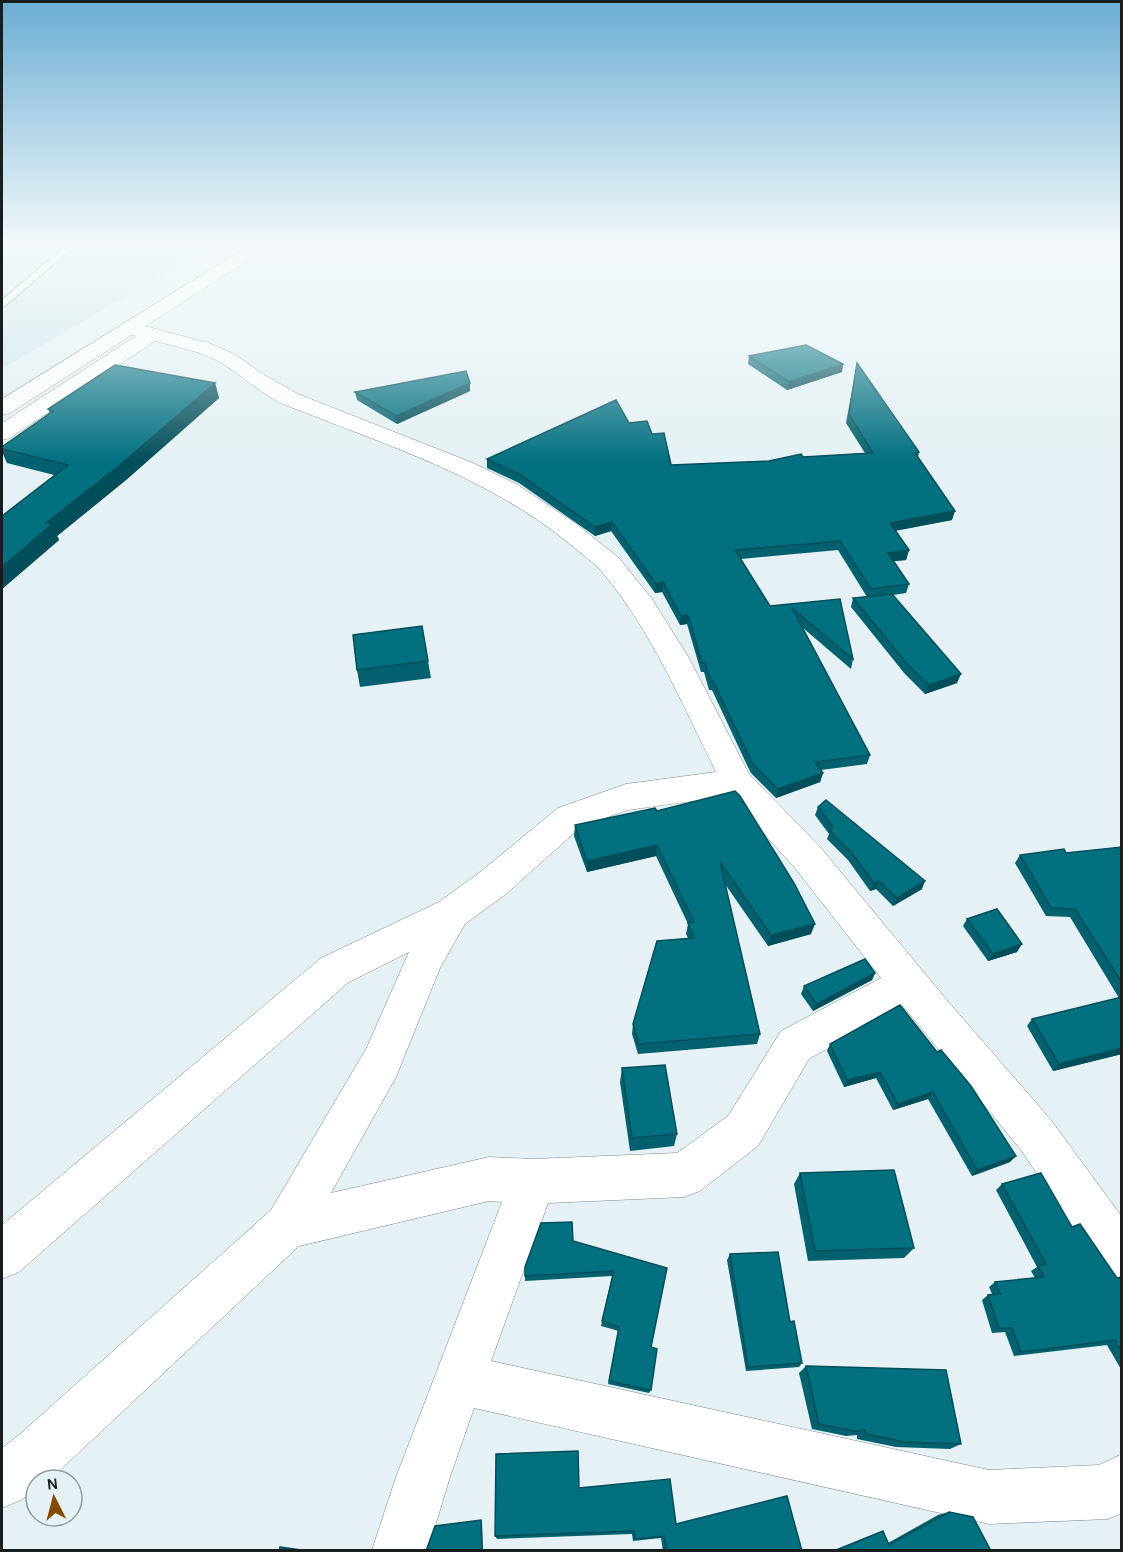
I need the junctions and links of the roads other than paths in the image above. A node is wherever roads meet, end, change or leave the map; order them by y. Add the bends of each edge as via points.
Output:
1 (162, 316) edge
2 (141, 331) junction
3 (2, 408) edge
4 (2, 433) edge
5 (737, 782) junction
6 (452, 913) junction
7 (909, 983) junction
8 (533, 1181) junction
9 (287, 1226) junction
10 (2, 1255) edge
11 (1122, 1257) edge
12 (459, 1379) junction
13 (2, 1481) edge
14 (1122, 1481) edge
15 (400, 1551) edge

1 - 2 main road
2 - 3 main road
2 - 4 main road
2 - 5 main road via 202,347 227,358 290,399 465,468 509,490 566,528 610,564 642,605 674,658
5 - 6 main road via 626,797 570,817
5 - 7 main road via 807,857
6 - 9 main road via 424,961 381,1063
6 - 10 main road via 335,970
7 - 8 main road via 795,1045 743,1131 684,1174
7 - 11 main road via 1036,1135
8 - 9 main road via 489,1179
8 - 12 main road
9 - 13 main road via 38,1454
12 - 14 main road via 989,1497 1108,1492
12 - 15 main road

